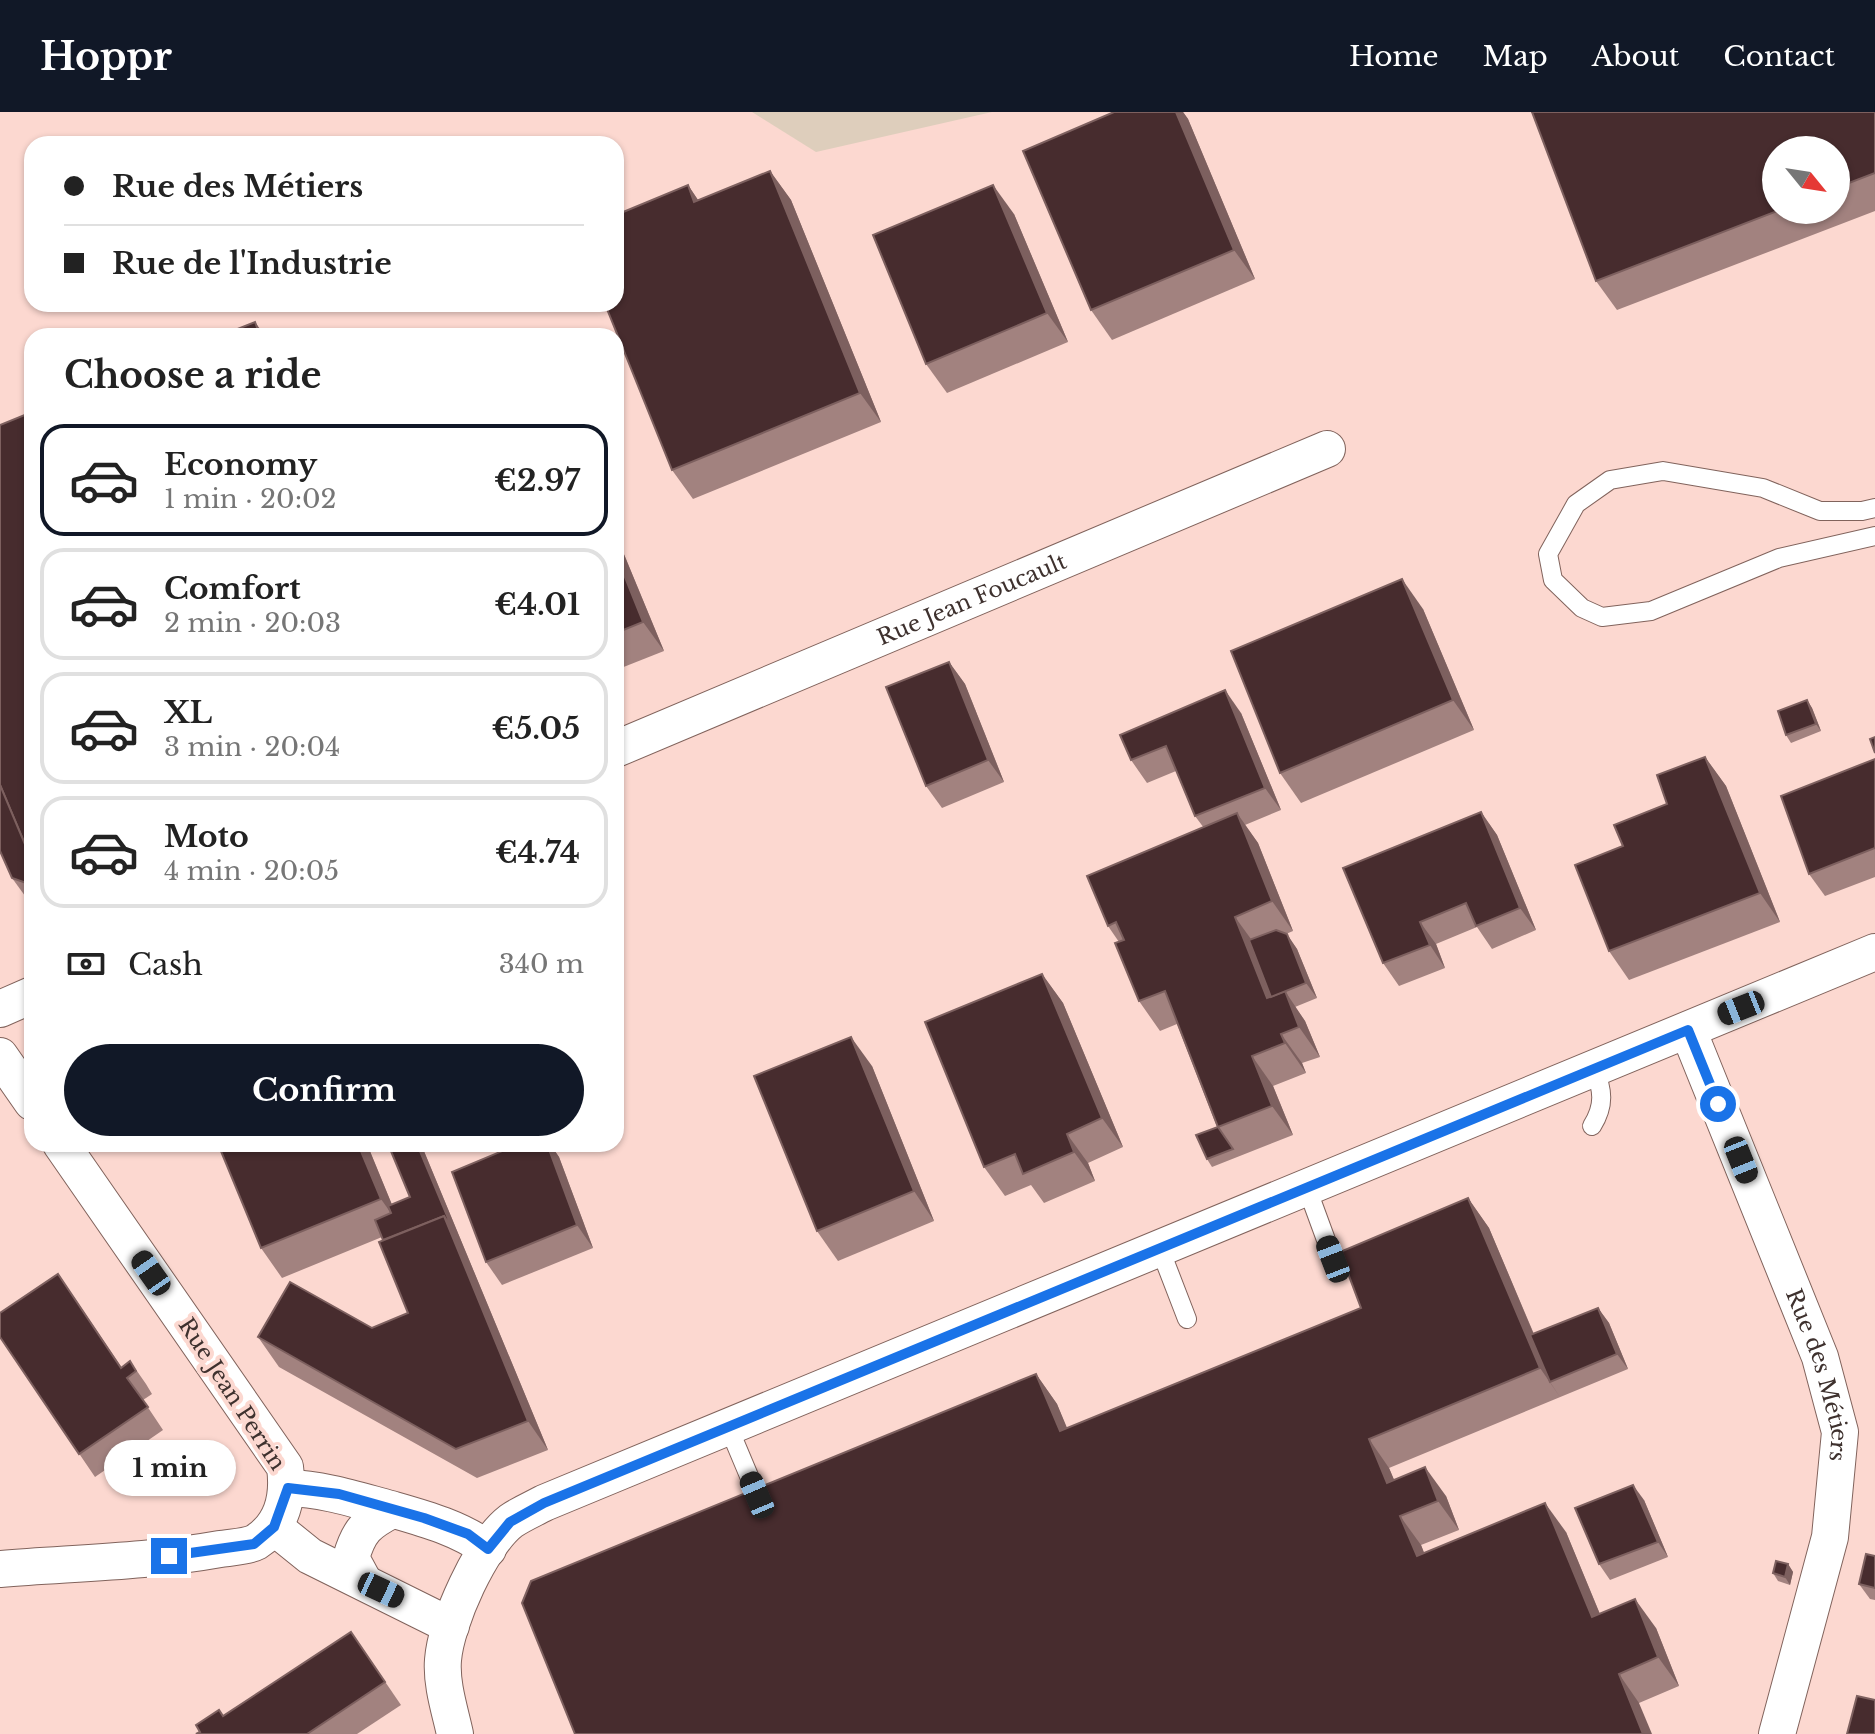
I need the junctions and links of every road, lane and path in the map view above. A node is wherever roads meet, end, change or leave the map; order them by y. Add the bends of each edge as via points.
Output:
1 (1327, 449) dead end
2 (1875, 508) edge
3 (1875, 536) edge
4 (624, 746) edge
5 (1875, 952) edge
6 (24, 998) edge
7 (0, 1009) edge
8 (1688, 1030) junction
9 (0, 1056) edge
10 (1594, 1068) junction
11 (24, 1090) edge
12 (1592, 1126) dead end
13 (67, 1152) edge
14 (1307, 1188) junction
15 (1160, 1249) junction
16 (1333, 1259) dead end
17 (1187, 1319) dead end
18 (728, 1426) junction
19 (288, 1488) junction
20 (757, 1495) edge
21 (392, 1510) junction
22 (274, 1527) junction
23 (488, 1549) junction
24 (0, 1569) edge
25 (364, 1582) junction
26 (451, 1626) junction
27 (455, 1734) edge
28 (1777, 1734) edge

1 - 4 street, Rue Jean Foucault
2 - 3 lane via 1820,511 1763,488 1663,471 1610,480 1576,504 1548,554 1553,580 1582,608 1602,617 1651,611 1779,558
5 - 8 street
6 - 7 street
8 - 10 street
8 - 28 street, Rue des Métiers via 1820,1357 1840,1432 1830,1537
9 - 11 street
10 - 12 lane via 1602,1094
10 - 14 street
13 - 19 street, Rue Jean Perrin via 272,1447 285,1467
14 - 15 street
14 - 16 lane
15 - 17 lane
15 - 18 street
18 - 20 lane
18 - 23 street via 544,1503 510,1522
19 - 21 street via 339,1494
19 - 22 street
21 - 23 street via 468,1534
21 - 25 street via 370,1522 357,1539 351,1558
22 - 24 street via 254,1544 197,1554
22 - 25 street via 310,1556
23 - 26 street
25 - 26 street
26 - 27 street via 443,1661

